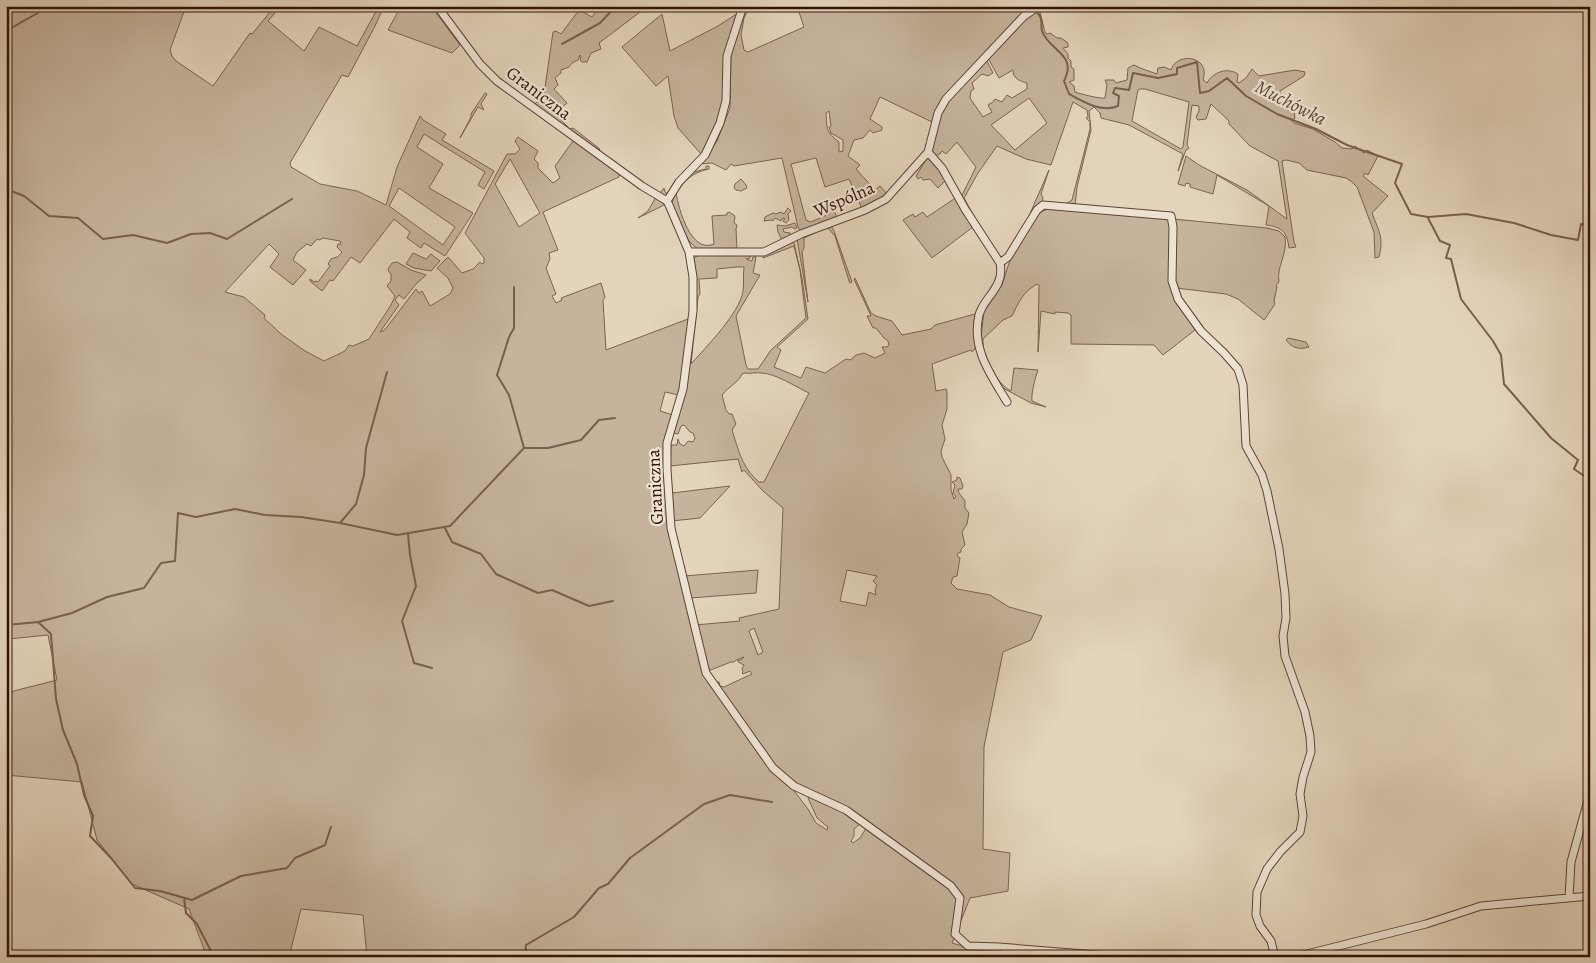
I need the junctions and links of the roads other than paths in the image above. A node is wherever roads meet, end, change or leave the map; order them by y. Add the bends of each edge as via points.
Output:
1 (437, 6) edge
2 (743, 6) edge
3 (1038, 6) edge
4 (928, 152) junction
5 (667, 201) junction
6 (689, 252) junction
7 (1000, 263) junction
8 (1007, 402) dead end
9 (1590, 793) edge
10 (1590, 896) edge
11 (1569, 898) junction
12 (1121, 957) edge
13 (1275, 957) edge
14 (1295, 957) edge

1 - 5 street, Graniczna via 497,82
2 - 5 street via 727,56 726,101 720,123 705,155 679,182
3 - 4 street, Wspólna via 1024,16 946,99 938,112
4 - 6 street, Wspólna via 886,199 865,210 764,252
4 - 7 street via 942,168
5 - 6 street, Graniczna
6 - 12 street, Graniczna via 693,310 683,389 667,443 666,469 671,528 706,673 773,768 794,786 846,810 951,886 960,898 955,934 968,946
7 - 8 street via 1002,270 998,285 979,314 978,339 981,358
7 - 13 street via 1008,257 1043,205 1171,216 1172,281 1178,300 1238,369 1243,385 1246,446 1262,475 1279,549 1285,594 1285,656 1310,736 1311,752 1300,794 1304,816 1300,832 1267,869 1257,892 1256,915 1271,942
9 - 11 street via 1571,862
10 - 11 street
11 - 14 street via 1481,906 1426,924

